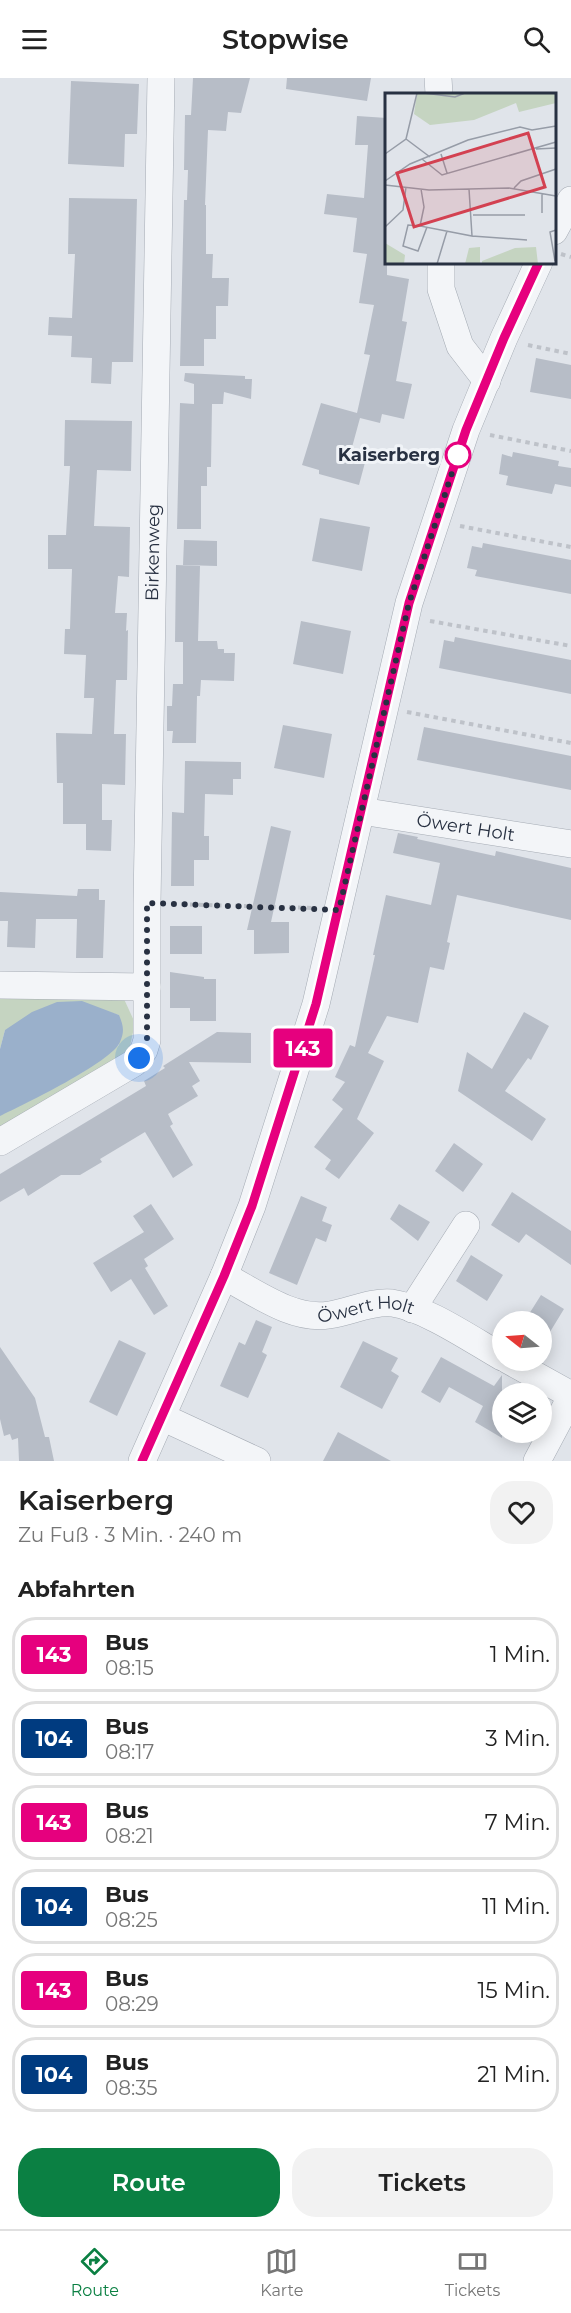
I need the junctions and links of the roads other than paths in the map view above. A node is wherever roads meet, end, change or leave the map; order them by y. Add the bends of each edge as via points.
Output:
1 (161, 78) edge
2 (170, 78) edge
3 (438, 78) edge
4 (439, 93) edge
5 (161, 116) junction
6 (571, 200) edge
7 (556, 239) edge
8 (441, 264) edge
9 (545, 264) edge
10 (487, 381) junction
11 (361, 811) junction
12 (571, 844) edge
13 (0, 985) edge
14 (147, 987) junction
15 (0, 1142) edge
16 (466, 1226) dead end
17 (224, 1276) junction
18 (412, 1309) junction
19 (492, 1352) edge
20 (527, 1371) edge
21 (571, 1396) edge
22 (162, 1417) junction
23 (142, 1461) edge
24 (257, 1461) edge
25 (537, 1461) edge

1 - 5 street, Birkenweg
2 - 5 street, Birkenweg
3 - 4 street
5 - 14 street, Birkenweg
6 - 7 street
8 - 10 street via 441,289 460,346
9 - 10 street
10 - 11 street via 462,442 406,616
11 - 12 street, Öwert Holt
11 - 17 street via 316,1004 252,1206
13 - 14 street
14 - 15 street, Birkenweg via 147,1040 134,1064
16 - 18 street
17 - 18 street, Öwert Holt via 280,1305 312,1316 381,1303
17 - 22 street
18 - 19 street, Öwert Holt
20 - 21 street
21 - 25 street
22 - 23 street
22 - 24 street

